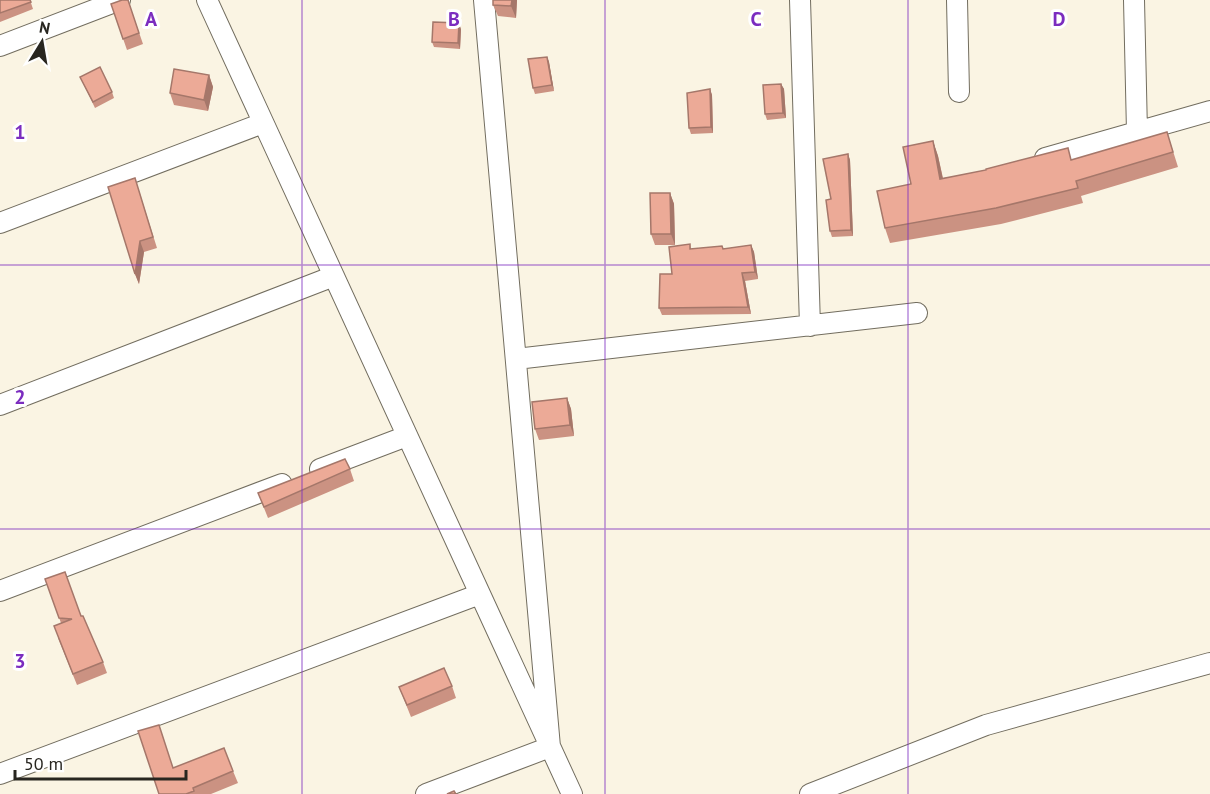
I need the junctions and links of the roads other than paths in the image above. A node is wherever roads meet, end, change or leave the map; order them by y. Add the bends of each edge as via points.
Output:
1 (120, 0) edge
2 (207, 0) edge
3 (484, 0) edge
4 (800, 0) edge
5 (957, 0) edge
6 (1134, 0) edge
7 (0, 46) edge
8 (959, 92) dead end
9 (1210, 111) edge
10 (263, 123) junction
11 (1137, 132) junction
12 (1044, 158) edge
13 (0, 223) edge
14 (334, 276) junction
15 (917, 313) dead end
16 (810, 326) junction
17 (516, 360) junction
18 (0, 405) edge
19 (407, 436) junction
20 (0, 591) edge
21 (480, 594) junction
22 (1210, 663) edge
23 (550, 747) junction
24 (0, 774) edge
25 (426, 794) edge
26 (572, 794) edge
27 (810, 794) edge

1 - 7 street
2 - 10 street
3 - 17 street
4 - 16 street
5 - 8 street
6 - 11 street
9 - 11 street
10 - 13 street
10 - 14 street
11 - 12 street
14 - 18 street
14 - 19 street
15 - 16 street
16 - 17 street
17 - 23 street
19 - 20 street
19 - 21 street
21 - 23 street
21 - 24 street
22 - 27 street via 986,725
23 - 25 street
23 - 26 street

